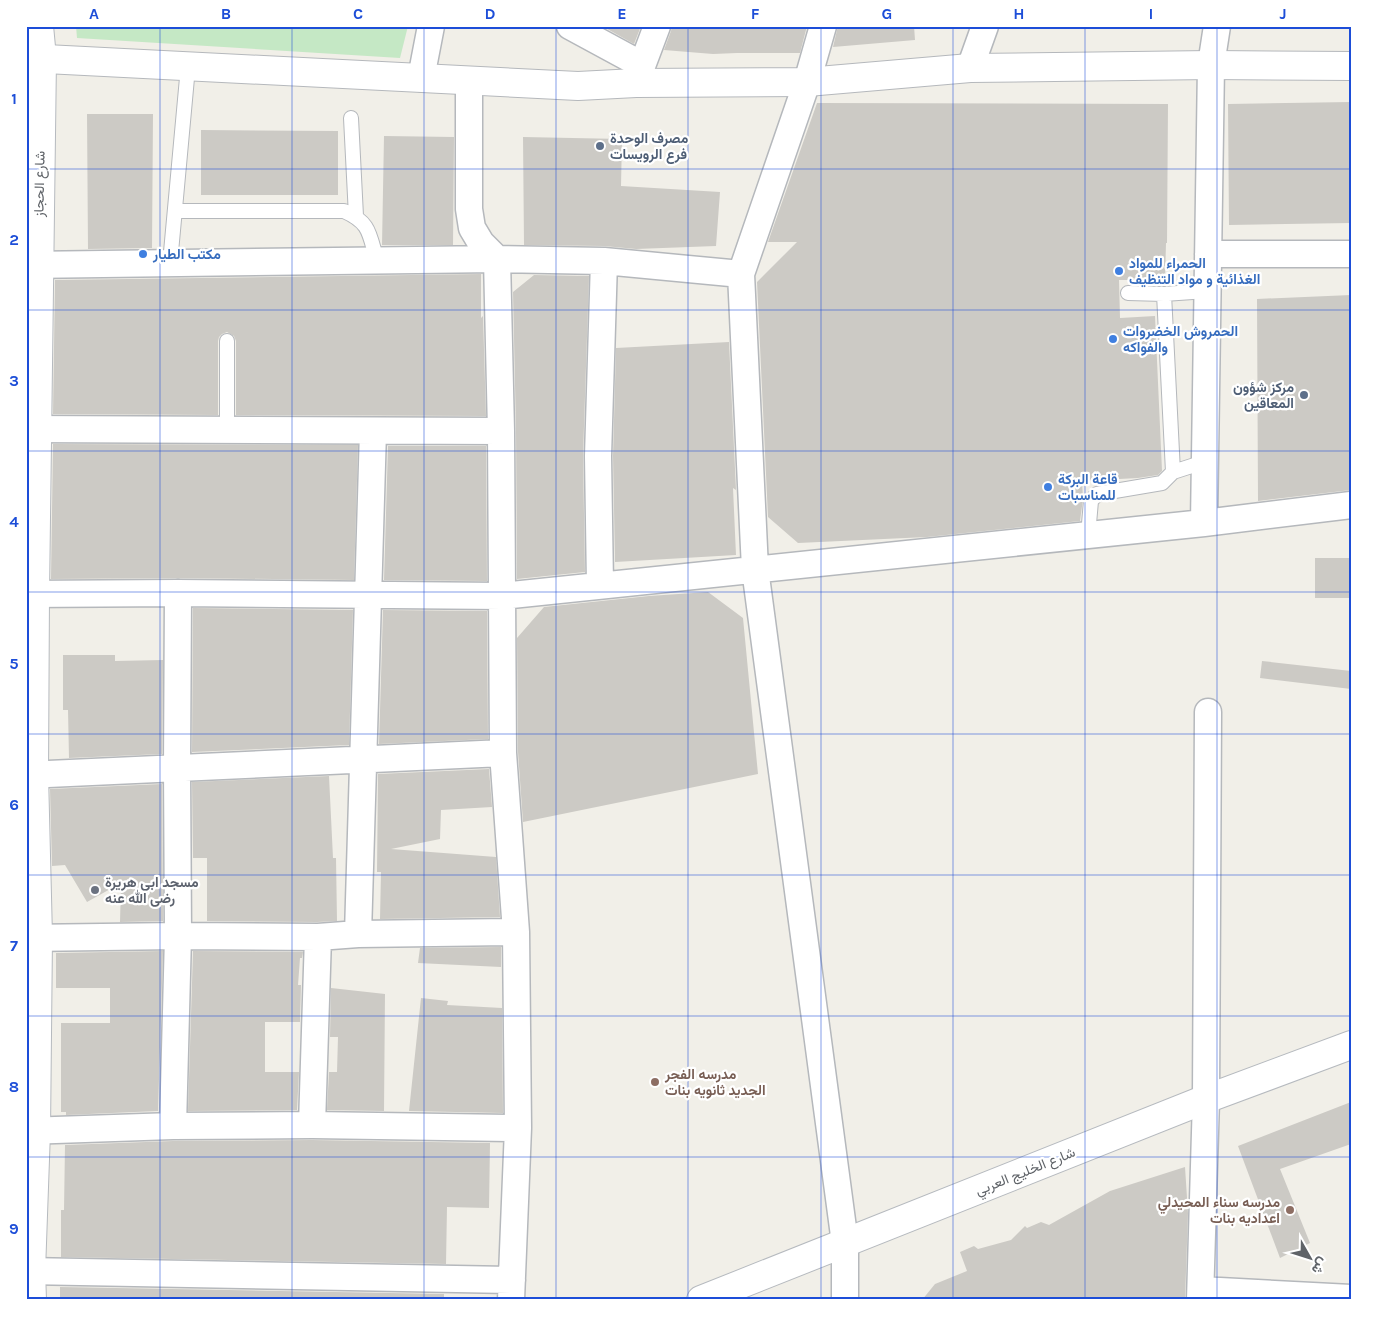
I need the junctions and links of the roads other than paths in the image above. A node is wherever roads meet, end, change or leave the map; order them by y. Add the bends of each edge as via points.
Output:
1 (39, 26) edge
2 (432, 26) edge
3 (570, 26) edge
4 (657, 26) edge
5 (823, 26) edge
6 (985, 26) edge
7 (1217, 26) edge
8 (34, 58) edge
9 (1211, 65) junction
10 (1351, 66) edge
11 (188, 67) junction
12 (970, 68) junction
13 (639, 74) junction
14 (421, 78) junction
15 (469, 82) junction
16 (807, 82) junction
17 (351, 118) dead end
18 (175, 211) junction
19 (356, 216) junction
20 (1208, 254) junction
21 (1351, 254) edge
22 (496, 259) junction
23 (377, 261) junction
24 (604, 261) junction
25 (170, 263) junction
26 (32, 265) edge
27 (741, 274) junction
28 (1207, 291) junction
29 (1128, 293) dead end
30 (1164, 294) junction
31 (227, 341) dead end
32 (31, 429) edge
33 (227, 430) junction
34 (373, 430) junction
35 (501, 431) junction
36 (1204, 462) junction
37 (1173, 472) junction
38 (1351, 505) edge
39 (1204, 523) junction
40 (1088, 535) junction
41 (755, 569) junction
42 (600, 585) junction
43 (178, 593) junction
44 (30, 594) edge
45 (368, 595) junction
46 (502, 596) junction
47 (1208, 712) dead end
48 (503, 753) junction
49 (363, 760) junction
50 (176, 768) junction
51 (30, 774) edge
52 (516, 932) junction
53 (358, 934) junction
54 (178, 936) junction
55 (32, 937) edge
56 (318, 937) junction
57 (1351, 1045) edge
58 (1206, 1099) junction
59 (312, 1125) junction
60 (173, 1126) junction
61 (518, 1128) junction
62 (31, 1131) edge
63 (844, 1243) junction
64 (29, 1271) edge
65 (512, 1290) edge
66 (1200, 1295) edge
67 (1351, 1298) edge
68 (32, 1300) edge
69 (701, 1300) edge
70 (845, 1300) edge

1 - 8 main road, شارع الحجاز
2 - 14 street
3 - 13 street
4 - 13 street
5 - 16 street
6 - 12 street
7 - 9 street
8 - 11 main road
8 - 26 main road, شارع الحجاز
9 - 10 main road
9 - 12 main road
9 - 20 street
11 - 14 main road
11 - 18 lane
12 - 16 main road
13 - 15 main road via 578,86
13 - 16 main road
14 - 15 main road
15 - 22 street via 469,209 472,228 481,244
16 - 27 street
17 - 19 lane
18 - 19 lane via 344,211
18 - 25 lane
19 - 23 lane via 367,226
20 - 21 street
20 - 28 street
22 - 23 street
22 - 24 street
22 - 35 street
23 - 25 street
24 - 27 street
24 - 42 street via 598,456
25 - 26 street
26 - 32 main road, شارع الحجاز
27 - 41 street
28 - 30 lane
28 - 36 street
29 - 30 lane
30 - 37 lane
31 - 33 lane
32 - 33 street
32 - 44 main road, شارع الحجاز
33 - 34 street
34 - 35 street
34 - 45 street
35 - 46 street
36 - 37 lane
36 - 39 street
37 - 40 lane via 1162,483 1097,494 1091,500
38 - 39 street
39 - 40 street
40 - 41 street
41 - 42 street
41 - 63 street
42 - 46 street
43 - 44 street
43 - 45 street
43 - 50 street
44 - 51 main road, شارع الحجاز
45 - 46 street
45 - 49 street
46 - 48 street
47 - 58 street
48 - 49 street
48 - 52 street
49 - 50 street
49 - 53 street
50 - 51 street
50 - 54 street
51 - 55 main road, شارع الحجاز
52 - 53 street
52 - 61 street
53 - 56 street
54 - 55 street
54 - 56 street
54 - 60 street
55 - 62 main road, شارع الحجاز
56 - 59 street
57 - 58 main road, شارع الخليج العربي
58 - 63 main road, شارع الخليج العربي
58 - 66 street
59 - 60 street
59 - 61 street
60 - 62 street
61 - 65 street
62 - 64 main road, شارع الحجاز
63 - 69 main road, شارع الخليج العربي
63 - 70 street
64 - 65 street
64 - 68 main road, شارع الحجاز
66 - 67 street

